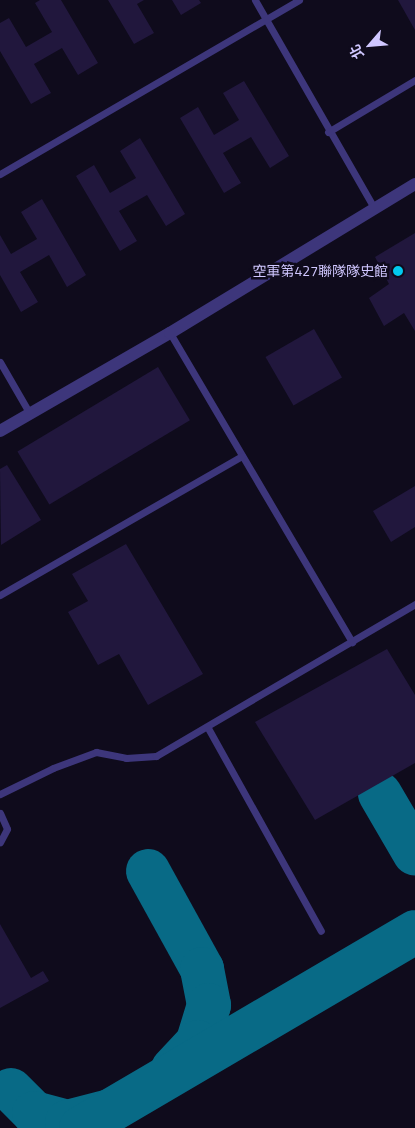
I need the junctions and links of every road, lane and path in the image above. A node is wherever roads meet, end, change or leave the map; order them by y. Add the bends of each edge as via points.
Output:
1 (255, 0) edge
2 (299, 0) edge
3 (266, 20) junction
4 (415, 80) edge
5 (328, 132) junction
6 (0, 174) edge
7 (415, 184) edge
8 (374, 208) junction
9 (170, 334) junction
10 (0, 362) edge
11 (30, 414) junction
12 (0, 431) edge
13 (242, 456) junction
14 (0, 594) edge
15 (415, 604) edge
16 (352, 642) junction
17 (208, 728) junction
18 (0, 794) edge
19 (0, 813) edge
20 (0, 842) edge
21 (321, 931) dead end

1 - 3 lane
2 - 3 lane
3 - 5 lane
3 - 6 lane
4 - 5 lane
5 - 8 lane
7 - 8 street
8 - 9 street
9 - 11 street
9 - 13 lane
10 - 11 lane
11 - 12 street
13 - 14 lane
13 - 16 lane
15 - 16 lane
16 - 17 lane
17 - 18 lane via 156,756 126,758 96,752 53,768
17 - 21 lane
19 - 20 lane via 7,829

